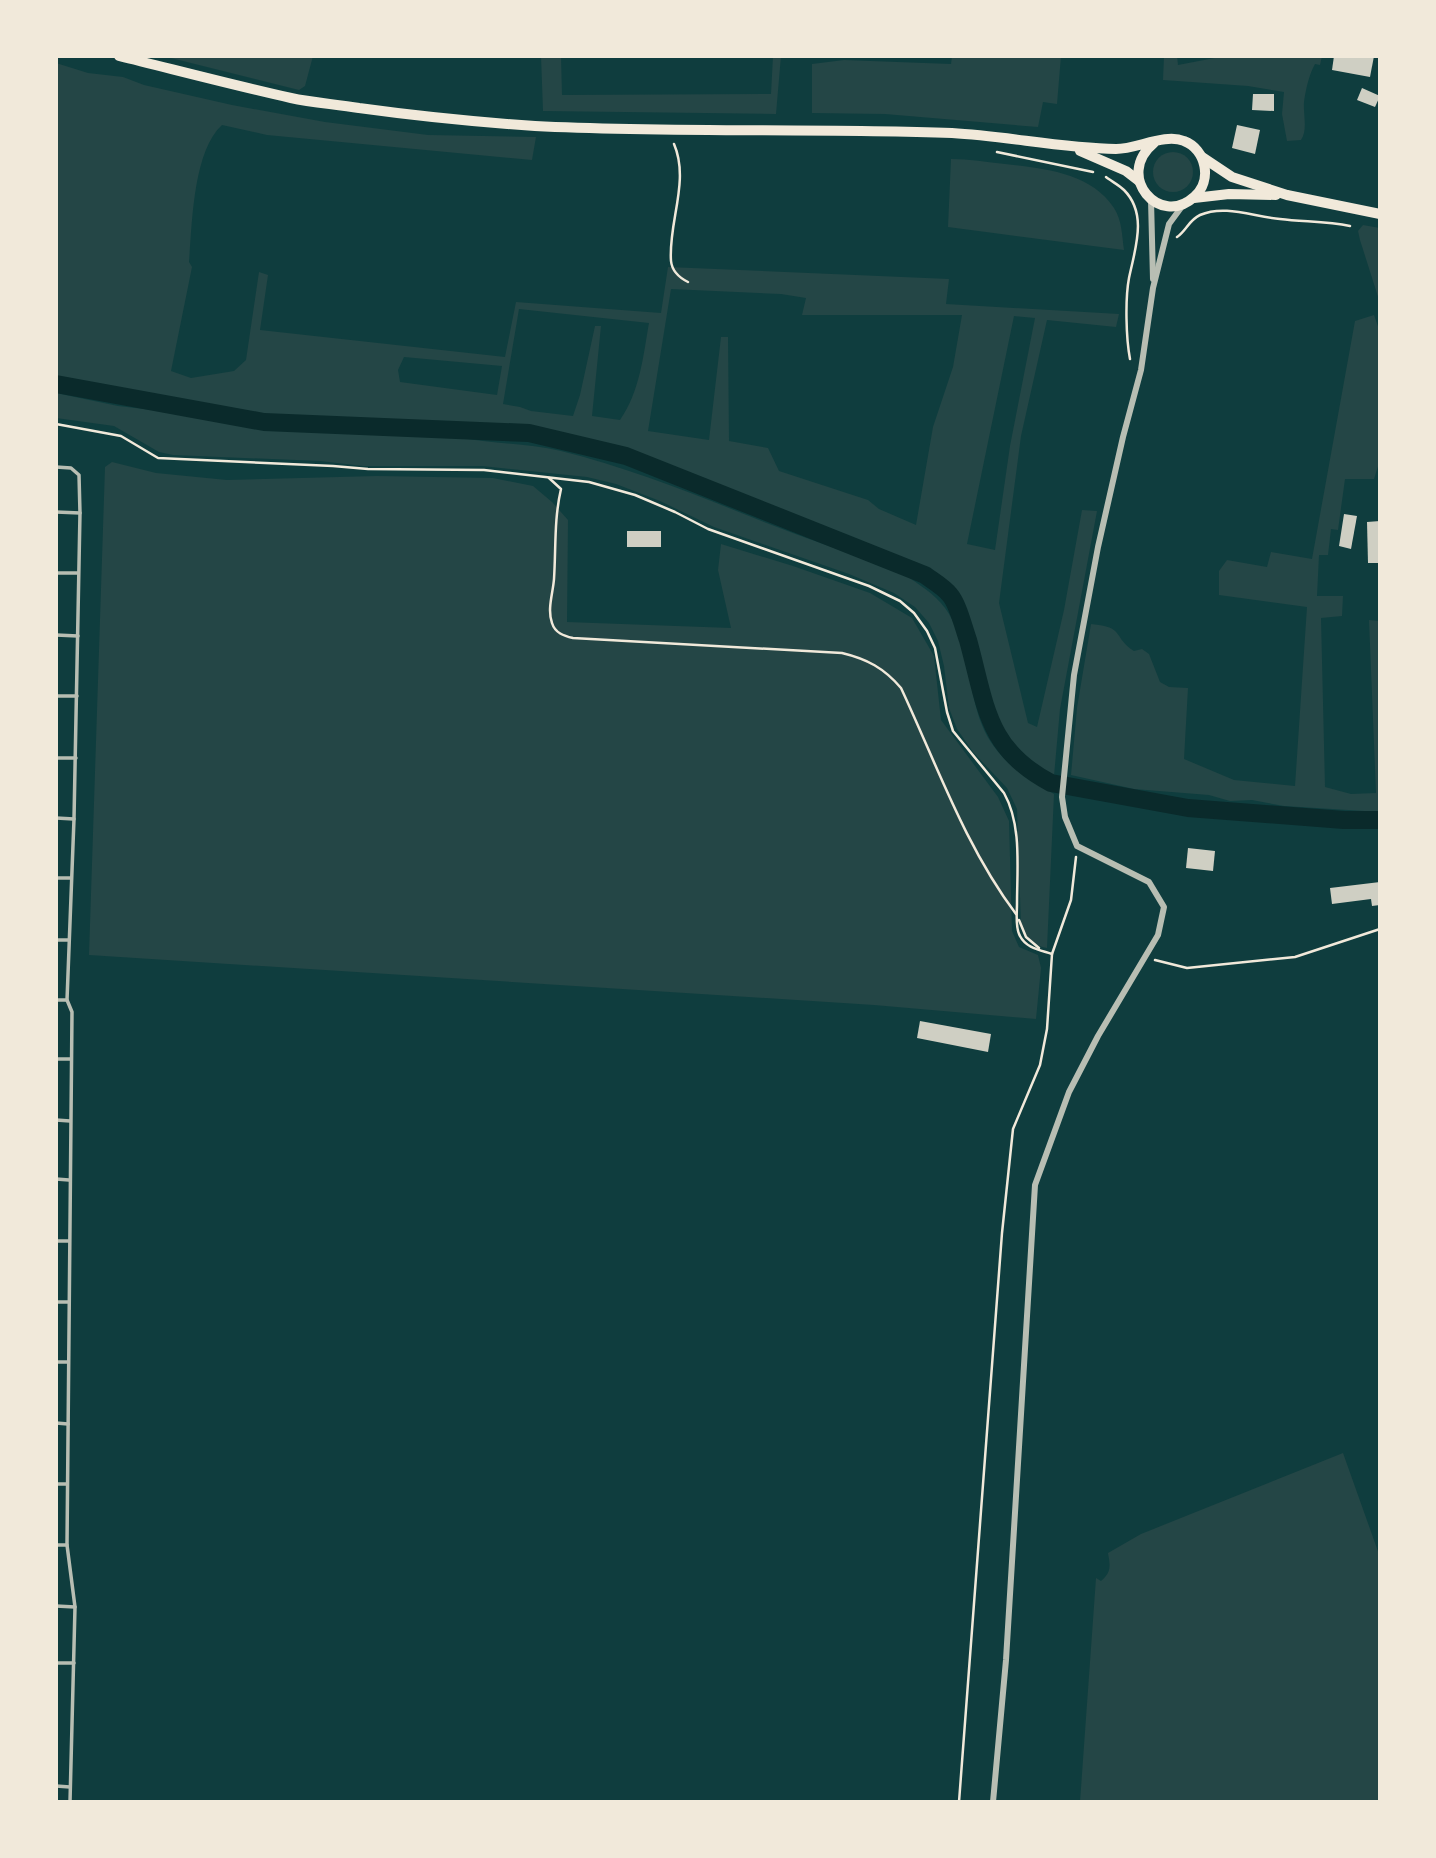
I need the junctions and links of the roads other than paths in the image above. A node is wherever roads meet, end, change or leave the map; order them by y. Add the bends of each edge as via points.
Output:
1 (119, 56) edge
2 (1154, 143) junction
3 (1073, 148) junction
4 (1202, 157) junction
5 (1139, 181) junction
6 (1287, 195) junction
7 (1194, 198) junction
8 (1151, 200) junction
9 (1184, 204) junction
10 (1380, 214) edge
11 (1153, 288) junction
12 (56, 467) edge
13 (56, 512) edge
14 (80, 513) junction
15 (56, 573) edge
16 (79, 573) junction
17 (56, 635) edge
18 (78, 636) junction
19 (56, 696) edge
20 (77, 696) junction
21 (56, 758) edge
22 (76, 758) junction
23 (56, 818) edge
24 (74, 819) junction
25 (56, 878) edge
26 (70, 878) junction
27 (56, 940) edge
28 (68, 940) junction
29 (56, 1000) edge
30 (67, 1000) junction
31 (56, 1059) edge
32 (70, 1059) junction
33 (56, 1121) edge
34 (70, 1121) junction
35 (56, 1179) edge
36 (69, 1180) junction
37 (56, 1241) edge
38 (69, 1241) junction
39 (56, 1302) edge
40 (69, 1302) junction
41 (56, 1362) edge
42 (68, 1362) junction
43 (56, 1423) edge
44 (68, 1424) junction
45 (56, 1484) edge
46 (68, 1484) junction
47 (56, 1545) edge
48 (66, 1545) junction
49 (56, 1606) edge
50 (75, 1607) junction
51 (56, 1663) edge
52 (74, 1663) junction
53 (56, 1786) edge
54 (70, 1787) junction
55 (70, 1802) edge
56 (993, 1802) edge

1 - 3 main road via 293,98 400,113 536,126 956,134
2 - 3 main road via 1121,149
2 - 4 main road via 1175,138 1186,141
2 - 5 main road via 1140,160
3 - 5 main road
4 - 6 main road via 1232,177
4 - 7 main road via 1205,179
5 - 8 main road
6 - 7 main road
6 - 10 main road
7 - 9 main road
8 - 9 main road via 1161,205
8 - 11 street
9 - 11 street via 1169,224
11 - 56 street via 1139,380 1101,534 1074,675 1062,797 1077,846 1149,882 1164,907 1158,935 1069,1092 1035,1185
12 - 14 lane via 71,468 79,475
13 - 14 lane
14 - 16 lane
15 - 16 lane
16 - 18 lane
17 - 18 lane
18 - 20 lane
19 - 20 lane
20 - 22 lane
21 - 22 lane
22 - 24 lane
23 - 24 lane
24 - 26 lane
25 - 26 lane
26 - 28 lane
27 - 28 lane
28 - 30 lane
29 - 30 lane
30 - 32 lane via 72,1012
31 - 32 lane
32 - 34 lane
33 - 34 lane
34 - 36 lane
35 - 36 lane
36 - 38 lane
37 - 38 lane
38 - 40 lane
39 - 40 lane
40 - 42 lane
41 - 42 lane
42 - 44 lane
43 - 44 lane
44 - 46 lane
45 - 46 lane
46 - 48 lane
47 - 48 lane
48 - 50 lane
49 - 50 lane
50 - 52 lane
51 - 52 lane
52 - 54 lane
53 - 54 lane
54 - 55 lane

